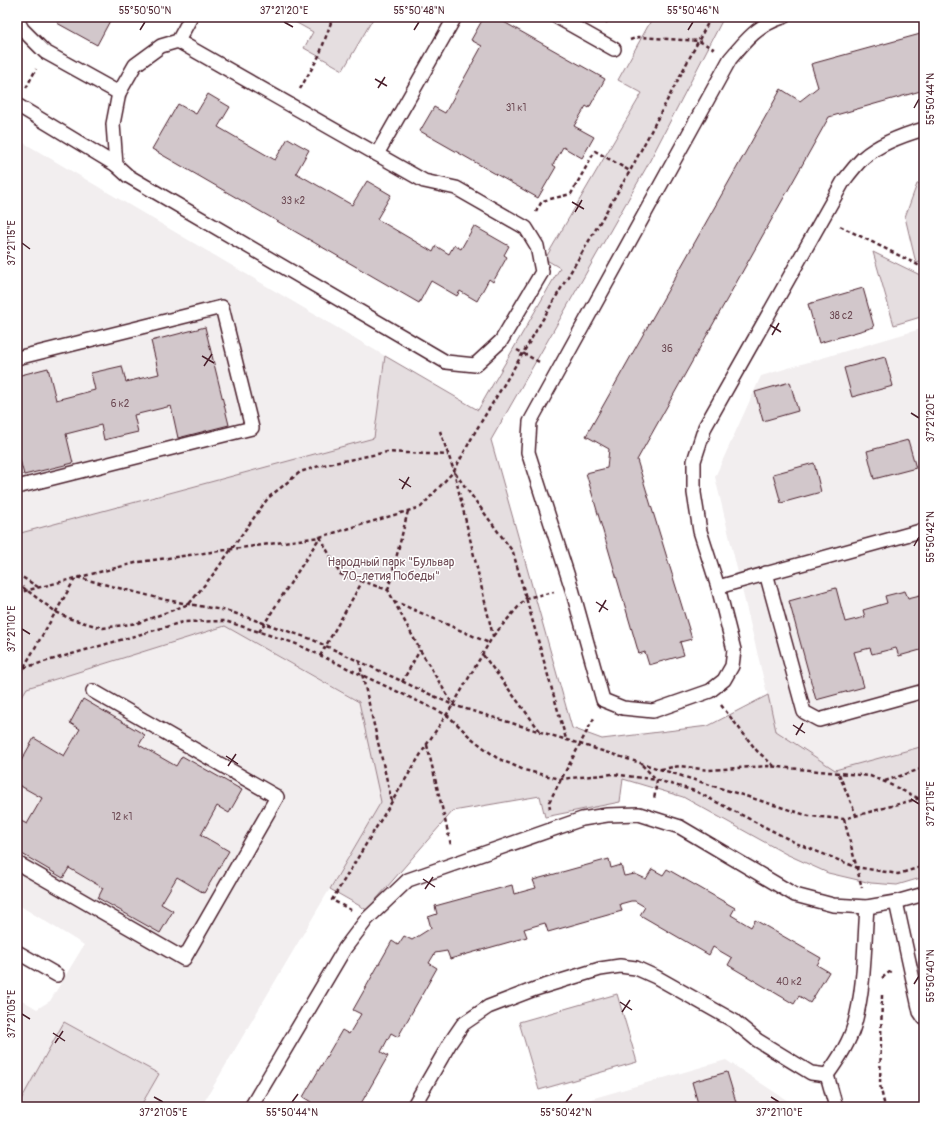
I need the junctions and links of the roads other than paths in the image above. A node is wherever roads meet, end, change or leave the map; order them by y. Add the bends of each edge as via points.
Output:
1 (191, 17) edge
2 (455, 17) edge
3 (557, 17) edge
4 (783, 17) edge
5 (17, 19) edge
6 (178, 41) junction
7 (614, 49) road end
8 (119, 93) junction
9 (17, 105) edge
10 (924, 129) edge
11 (377, 154) junction
12 (116, 165) junction
13 (17, 358) edge
14 (17, 486) edge
15 (924, 530) edge
16 (766, 574) junction
17 (718, 587) junction
18 (93, 691) dead end
19 (924, 691) edge
20 (17, 863) edge
21 (924, 894) edge
22 (896, 902) junction
23 (867, 907) junction
24 (17, 952) edge
25 (57, 975) dead end
26 (924, 1018) edge
27 (827, 1075) junction
28 (251, 1107) edge
29 (413, 1107) edge
30 (836, 1107) edge

1 - 6 lane
2 - 11 lane
3 - 7 lane
4 - 17 lane via 749,36 730,59 530,422 528,452 572,589 603,700 623,708 653,710 710,691 724,680 732,666 734,650
5 - 8 lane via 22,29 45,52
6 - 8 lane via 161,46 135,66
6 - 11 lane
8 - 12 lane via 113,124
9 - 12 lane
10 - 17 lane via 885,143 863,158 843,182 705,427 694,461 694,493 700,531
11 - 12 lane via 424,181 456,188 526,228 537,246 542,272 501,341 475,365 446,362 128,176
13 - 14 lane via 222,307 252,428
15 - 16 lane
16 - 17 lane
16 - 19 lane via 804,712 819,720
18 - 20 lane via 277,797 184,959
21 - 22 lane
22 - 23 lane
22 - 26 lane via 920,1012
23 - 27 lane via 860,998 854,1028 838,1060
23 - 28 lane via 834,905 795,895 680,827 652,818 639,814 582,819 408,880 367,919 344,948
24 - 25 lane
27 - 29 lane via 810,1073 757,1040 734,1021 656,976 636,968 620,966 600,969 534,989 488,1007 463,1024
27 - 30 lane

